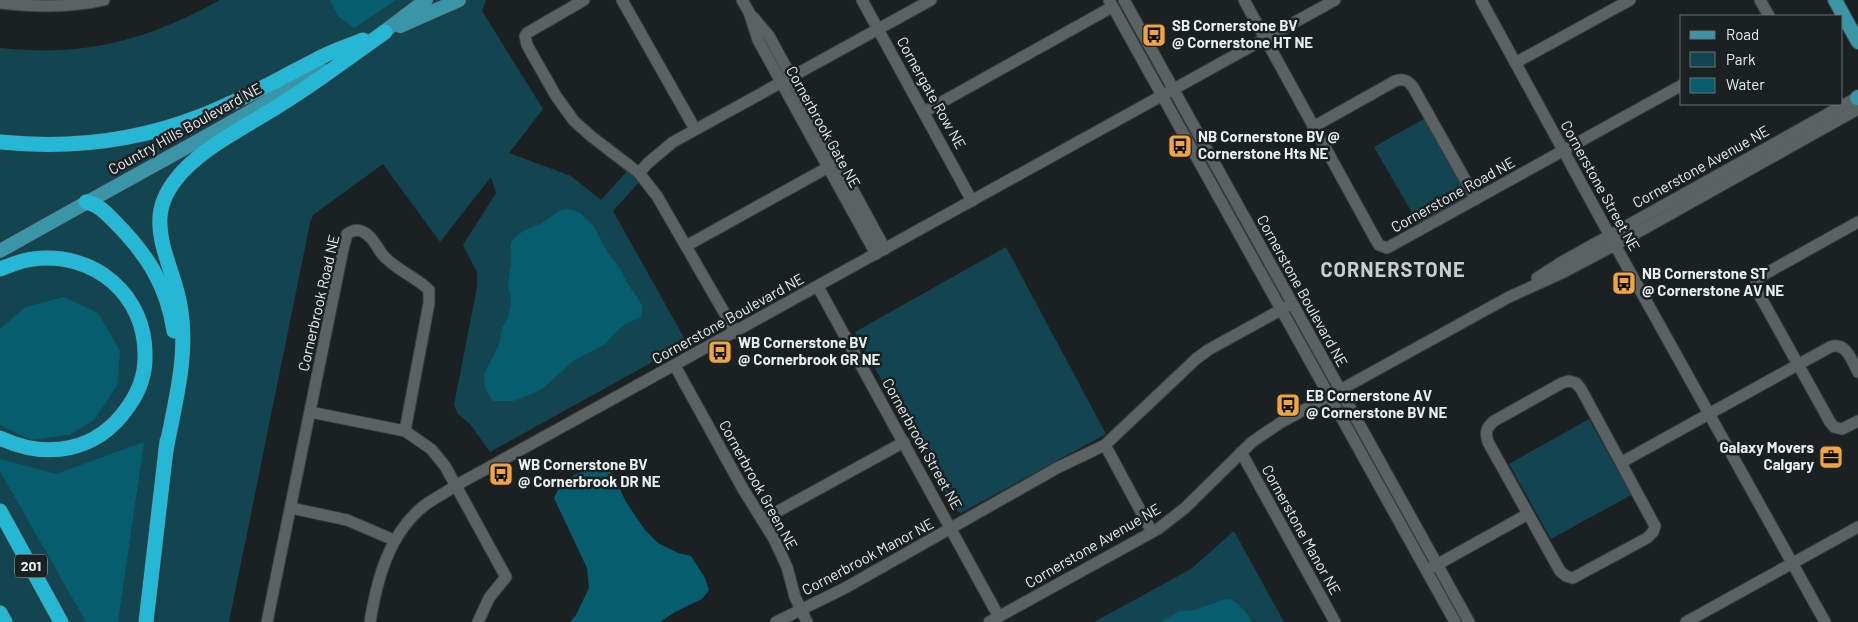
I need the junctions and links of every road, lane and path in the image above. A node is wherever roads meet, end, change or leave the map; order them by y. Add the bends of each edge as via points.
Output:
1 (104, 0) edge
2 (426, 0) edge
3 (459, 0) edge
4 (584, 0) edge
5 (622, 0) edge
6 (742, 0) edge
7 (862, 0) edge
8 (930, 0) edge
9 (1124, 0) edge
10 (1244, 0) edge
11 (1335, 0) edge
12 (1481, 0) edge
13 (1630, 0) edge
14 (1760, 0) edge
15 (1835, 0) edge
16 (1839, 0) edge
17 (0, 3) edge
18 (1110, 3) edge
19 (1768, 15) edge
20 (1852, 24) edge
21 (878, 29) junction
22 (385, 32) junction
23 (1266, 38) junction
24 (1858, 42) edge
25 (1858, 52) edge
26 (1515, 63) junction
27 (786, 79) junction
28 (1680, 86) edge
29 (1173, 90) junction
30 (1162, 96) junction
31 (1858, 100) edge
32 (924, 112) junction
33 (1313, 127) junction
34 (695, 129) junction
35 (0, 142) edge
36 (1563, 150) junction
37 (833, 165) junction
38 (639, 173) junction
39 (1476, 200) junction
40 (972, 201) junction
41 (86, 202) junction
42 (1858, 222) edge
43 (1612, 240) junction
44 (686, 246) junction
45 (0, 251) edge
46 (881, 252) junction
47 (0, 269) edge
48 (818, 287) junction
49 (1292, 304) junction
50 (1280, 310) junction
51 (736, 333) junction
52 (1798, 365) junction
53 (674, 366) junction
54 (1858, 372) edge
55 (1340, 390) junction
56 (1329, 397) junction
57 (310, 412) junction
58 (1709, 414) junction
59 (1858, 421) edge
60 (404, 431) junction
61 (0, 438) edge
62 (904, 442) junction
63 (1105, 445) junction
64 (166, 450) junction
65 (1241, 452) junction
66 (1622, 462) junction
67 (455, 486) junction
68 (291, 508) junction
69 (0, 511) edge
70 (1528, 514) junction
71 (762, 520) junction
72 (1858, 527) edge
73 (952, 529) junction
74 (1152, 532) junction
75 (394, 540) junction
76 (1792, 563) junction
77 (1437, 564) junction
78 (1427, 570) junction
79 (801, 609) junction
80 (0, 613) edge
81 (994, 619) edge
82 (5, 622) edge
83 (60, 622) edge
84 (146, 622) edge
85 (267, 622) edge
86 (370, 622) edge
87 (478, 622) edge
88 (776, 622) edge
89 (807, 622) edge
90 (1335, 622) edge
91 (1455, 622) edge
92 (1469, 622) edge
93 (1686, 622) edge
94 (1825, 622) edge

1 - 17 street via 46,6
2 - 22 main road, Country Hills Boulevard NE
3 - 22 main road, Country Hills Boulevard NE
4 - 38 street via 531,30 525,41 567,112 592,137
5 - 34 street
6 - 27 street, Cornerbrook Gate NE via 758,40
7 - 21 street, Cornergate Row NE
8 - 21 street
9 - 29 street, Cornerstone Boulevard NE
10 - 23 street, Cornerstone Road NE
11 - 23 street
12 - 26 street, Cornerstone Street NE
13 - 26 street
14 - 19 street
15 - 20 main road
16 - 20 main road
18 - 30 street, Cornerstone Boulevard NE
18 - 32 street
20 - 24 main road
20 - 25 main road
21 - 27 street
21 - 32 street, Cornergate Row NE
22 - 35 highway via 314,60 278,81 202,116 162,130 117,140 72,144
22 - 41 main road, Country Hills Boulevard NE via 236,120
22 - 64 highway via 288,100 204,153 182,171 167,191 160,224 180,304 183,348
23 - 29 street
23 - 33 street, Cornerstone Road NE
26 - 36 street, Cornerstone Street NE
27 - 34 street
27 - 37 street, Cornerbrook Gate NE
28 - 36 street, Cornerstone Road NE
29 - 30 street
29 - 49 street, Cornerstone Boulevard NE
30 - 40 street, Cornerstone Boulevard NE
30 - 50 street, Cornerstone Boulevard NE
31 - 43 street, Cornerstone Avenue NE
32 - 40 street, Cornergate Row NE
33 - 39 street, Cornerstone Road NE via 1376,240 1383,247 1396,244
33 - 39 street via 1395,81 1407,80
34 - 38 street via 664,148
36 - 39 street, Cornerstone Road NE
36 - 43 street, Cornerstone Street NE
37 - 44 street
37 - 46 street, Cornerbrook Gate NE
38 - 44 street via 657,196
40 - 46 street, Cornerstone Boulevard NE
41 - 45 main road, Country Hills Boulevard NE
41 - 64 highway via 102,209 133,240 159,279 168,301 174,331 174,369
42 - 52 street via 1756,282 1757,290
43 - 55 street, Cornerstone Avenue NE via 1560,263 1508,297
43 - 58 street, Cornerstone Street NE
44 - 51 street
46 - 48 street, Cornerstone Boulevard NE
47 - 61 highway via 32,259 67,259 106,276 134,307 144,341 145,359 135,396 111,427 94,439 76,447 36,450
48 - 51 street, Cornerstone Boulevard NE
48 - 62 street, Cornerbrook Street NE
49 - 50 street, Cornerbrook Manor NE
49 - 55 street, Cornerstone Boulevard NE
50 - 56 street, Cornerstone Boulevard NE
50 - 63 street, Cornerbrook Manor NE via 1196,359
51 - 53 street, Cornerstone Boulevard NE
52 - 54 street via 1830,347 1839,346 1846,351
52 - 58 street
52 - 59 street via 1834,427 1842,430
53 - 67 street, Cornerstone Boulevard NE
53 - 71 street, Cornerbrook Green NE
55 - 56 street, Cornerstone Avenue NE
55 - 77 street, Cornerstone Boulevard NE
56 - 65 street, Cornerstone Avenue NE via 1280,423
56 - 78 street, Cornerstone Boulevard NE
57 - 60 street
57 - 60 street, Cornerbrook Road NE via 347,234 360,230 368,234 394,265 429,290
57 - 68 street, Cornerbrook Road NE
58 - 66 street
58 - 76 street, Cornerstone Street NE
60 - 67 street via 431,450 445,466
62 - 71 street
62 - 73 street, Cornerbrook Street NE
63 - 73 street, Cornerbrook Manor NE via 1057,468
63 - 74 street
64 - 84 highway
65 - 74 street, Cornerstone Avenue NE via 1185,508
65 - 90 street, Cornerstone Manor NE
66 - 70 street via 1655,526 1653,532 1639,543 1572,578 1560,572
66 - 70 street via 1576,383 1562,383 1545,392 1494,421 1487,426 1485,433
67 - 75 street, Cornerstone Boulevard NE via 424,506
67 - 87 street via 506,577 489,598
68 - 75 street via 347,520
68 - 85 street, Cornerbrook Road NE
69 - 83 highway, 201
70 - 77 street
71 - 79 street, Cornerbrook Green NE via 782,554
72 - 76 street
73 - 79 street, Cornerbrook Manor NE
73 - 81 street, Cornerbrook Street NE
74 - 81 street, Cornerstone Avenue NE
75 - 86 street, Cornerstone Boulevard NE via 380,574
76 - 93 street
76 - 94 street, Cornerstone Street NE
77 - 78 street
77 - 92 street, Cornerstone Boulevard NE
78 - 91 street, Cornerstone Boulevard NE
79 - 88 street, Cornerbrook Manor NE
79 - 89 street, Cornerbrook Green NE
80 - 82 highway

